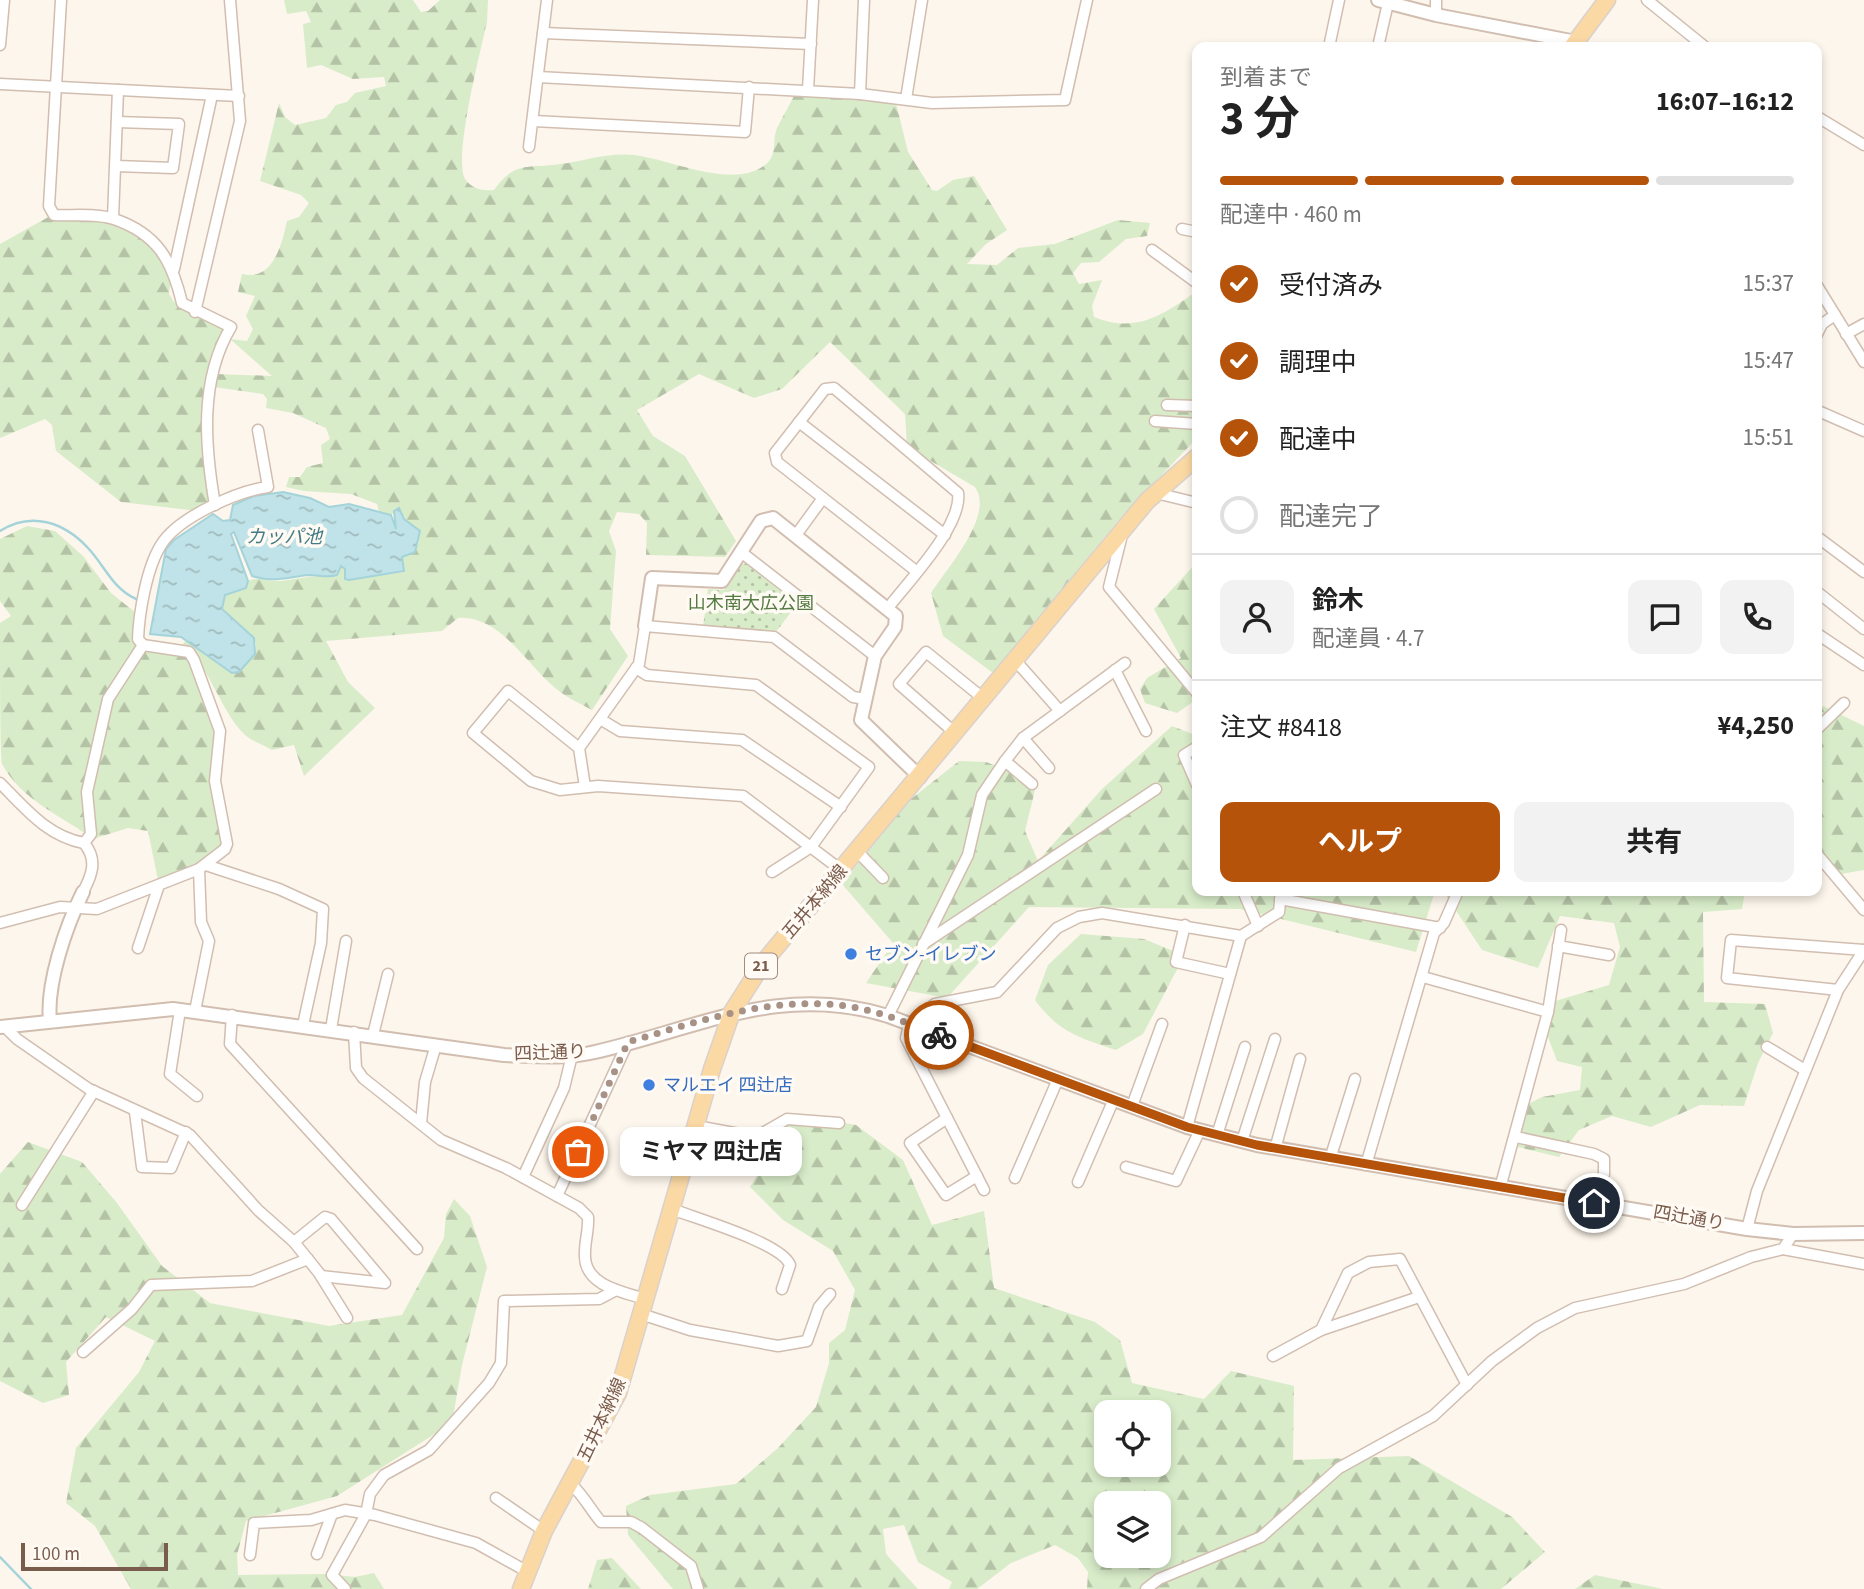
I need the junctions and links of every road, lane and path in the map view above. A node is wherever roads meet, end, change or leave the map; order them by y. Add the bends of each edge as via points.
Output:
1 (61, 0) edge
2 (230, 0) edge
3 (547, 0) edge
4 (813, 0) edge
5 (864, 0) edge
6 (922, 0) edge
7 (1087, 0) edge
8 (1339, 0) edge
9 (1436, 0) edge
10 (1607, 0) edge
11 (1647, 0) edge
12 (1383, 1) edge
13 (3, 3) edge
14 (1436, 15) junction
15 (543, 33) junction
16 (1330, 42) edge
17 (1379, 42) edge
18 (1559, 42) edge
19 (1575, 42) edge
20 (1699, 42) edge
21 (811, 44) junction
22 (0, 45) edge
23 (538, 77) junction
24 (0, 84) edge
25 (55, 86) junction
26 (748, 88) junction
27 (118, 90) junction
28 (808, 90) junction
29 (860, 94) junction
30 (212, 95) junction
31 (239, 96) junction
32 (906, 99) junction
33 (1822, 120) edge
34 (534, 121) junction
35 (117, 122) junction
36 (1864, 145) edge
37 (529, 146) dead end
38 (116, 166) junction
39 (113, 218) junction
40 (1182, 229) dead end
41 (1192, 231) edge
42 (1152, 250) dead end
43 (174, 269) junction
44 (1192, 279) edge
45 (1822, 294) edge
46 (195, 312) junction
47 (1835, 315) junction
48 (1822, 324) edge
49 (1864, 324) edge
50 (1846, 334) junction
51 (1864, 362) edge
52 (1167, 405) dead end
53 (1192, 406) edge
54 (1822, 413) edge
55 (1155, 421) dead end
56 (799, 422) junction
57 (1192, 424) edge
58 (258, 430) dead end
59 (1864, 431) edge
60 (1192, 461) edge
61 (1156, 493) junction
62 (823, 498) junction
63 (1192, 502) edge
64 (215, 505) junction
65 (1123, 530) junction
66 (796, 535) junction
67 (945, 535) junction
68 (1822, 541) edge
69 (741, 552) junction
70 (916, 571) junction
71 (1864, 572) edge
72 (1822, 596) edge
73 (888, 608) junction
74 (645, 626) junction
75 (1864, 629) edge
76 (1822, 637) edge
77 (143, 645) junction
78 (875, 656) junction
79 (1015, 660) junction
80 (1125, 663) dead end
81 (1864, 665) edge
82 (636, 668) junction
83 (1115, 670) junction
84 (1192, 687) edge
85 (866, 699) junction
86 (984, 699) junction
87 (1844, 703) dead end
88 (1060, 711) junction
89 (600, 719) junction
90 (1822, 724) edge
91 (1146, 731) dead end
92 (955, 733) junction
93 (1023, 738) junction
94 (579, 748) junction
95 (1192, 750) edge
96 (1005, 761) junction
97 (1049, 768) dead end
98 (1192, 773) edge
99 (920, 777) junction
100 (0, 783) edge
101 (1032, 783) dead end
102 (585, 787) junction
103 (1156, 789) dead end
104 (841, 807) junction
105 (84, 842) junction
106 (811, 847) junction
107 (858, 851) junction
108 (1822, 860) edge
109 (203, 867) junction
110 (841, 870) junction
111 (772, 872) dead end
112 (883, 878) dead end
113 (159, 885) junction
114 (83, 892) joint
115 (1245, 896) edge
116 (1281, 896) edge
117 (1286, 896) edge
118 (1456, 896) edge
119 (75, 908) junction
120 (1864, 910) edge
121 (0, 923) edge
122 (1185, 925) junction
123 (1258, 926) junction
124 (1440, 928) junction
125 (1560, 930) dead end
126 (1241, 936) junction
127 (346, 941) dead end
128 (923, 944) junction
129 (1559, 946) junction
130 (138, 948) dead end
131 (1864, 950) edge
132 (1609, 954) dead end
133 (388, 974) dead end
134 (1230, 974) junction
135 (1423, 977) junction
136 (1838, 990) junction
137 (180, 1010) junction
138 (195, 1011) junction
139 (732, 1012) junction
140 (1548, 1012) junction
141 (232, 1015) junction
142 (888, 1016) junction
143 (50, 1021) junction
144 (909, 1024) junction
145 (1162, 1024) dead end
146 (303, 1025) junction
147 (2, 1027) edge
148 (331, 1029) junction
149 (354, 1032) junction
150 (373, 1035) junction
151 (1275, 1039) dead end
152 (628, 1042) junction
153 (436, 1045) junction
154 (1245, 1047) dead end
155 (1767, 1047) dead end
156 (572, 1055) junction
157 (1300, 1059) dead end
158 (1805, 1070) junction
159 (1058, 1079) junction
160 (1355, 1079) dead end
161 (94, 1091) junction
162 (197, 1096) dead end
163 (1114, 1099) junction
164 (1132, 1106) junction
165 (135, 1112) junction
166 (947, 1118) junction
167 (421, 1123) junction
168 (839, 1123) dead end
169 (696, 1126) junction
170 (1194, 1128) junction
171 (186, 1132) junction
172 (1217, 1135) junction
173 (1516, 1137) junction
174 (1242, 1141) junction
175 (1275, 1149) junction
176 (1330, 1158) junction
177 (1366, 1165) junction
178 (1126, 1167) dead end
179 (977, 1176) junction
180 (523, 1177) junction
181 (1015, 1178) dead end
182 (1078, 1182) dead end
183 (1500, 1188) junction
184 (984, 1190) dead end
185 (557, 1196) junction
186 (1598, 1203) junction
187 (22, 1205) dead end
188 (672, 1209) junction
189 (1747, 1229) junction
190 (1864, 1233) edge
191 (1793, 1234) junction
192 (294, 1242) junction
193 (417, 1249) dead end
194 (1783, 1249) junction
195 (308, 1259) junction
196 (1864, 1264) edge
197 (321, 1276) junction
198 (782, 1289) dead end
199 (616, 1290) junction
200 (830, 1294) dead end
201 (1419, 1297) junction
202 (643, 1307) junction
203 (347, 1318) dead end
204 (1321, 1330) junction
205 (83, 1352) dead end
206 (1273, 1356) dead end
207 (1467, 1385) junction
208 (571, 1484) junction
209 (496, 1498) dead end
210 (332, 1514) junction
211 (366, 1514) junction
212 (544, 1531) junction
213 (317, 1554) dead end
214 (250, 1556) dead end
215 (528, 1572) junction
216 (345, 1589) edge
217 (521, 1589) edge
218 (698, 1589) edge
219 (1146, 1589) edge

1 - 25 street
2 - 31 street
3 - 15 street
4 - 21 street
5 - 29 street
6 - 32 street
7 - 32 street via 1065,100 932,103
8 - 16 street
9 - 14 street
10 - 19 main road
11 - 20 street
12 - 14 street
12 - 17 street
13 - 22 street
14 - 18 street
15 - 21 street
15 - 23 street
21 - 28 street
23 - 26 street
23 - 34 street
24 - 25 street
25 - 27 street
25 - 39 street via 49,206 54,215
26 - 28 street
26 - 34 street via 745,132
27 - 30 street
27 - 35 street
28 - 29 street
29 - 32 street
30 - 31 street
30 - 43 street
31 - 46 street via 240,121
33 - 36 street
34 - 37 street
35 - 38 street
35 - 38 street via 179,124 173,168
38 - 39 street
39 - 43 street via 148,238
40 - 41 street
42 - 44 street
43 - 46 street via 182,303
45 - 47 street
46 - 64 street via 231,327 219,352 207,418
47 - 48 street
47 - 50 street
49 - 50 street
50 - 51 street
52 - 53 street
54 - 59 street
55 - 57 street
56 - 62 street via 774,457
56 - 67 street
56 - 67 street via 825,389 834,388 958,493 960,501
58 - 64 street via 268,487 239,493
60 - 61 main road, 五井本納線 / 21
61 - 63 street
61 - 65 main road, 五井本納線 / 21
62 - 66 street
62 - 70 street
64 - 77 street via 160,546 138,615 138,639
65 - 79 main road, 五井本納線 / 21
65 - 84 street via 1109,587
66 - 69 street via 767,518
66 - 73 street
67 - 70 street
68 - 71 street
69 - 74 street via 718,583 652,578
69 - 78 street
70 - 73 street
72 - 75 street
73 - 78 street via 897,616 895,627
74 - 82 street
74 - 85 street via 774,637 853,697
76 - 81 street
77 - 105 street via 108,699 87,792 91,834
77 - 109 street via 189,653 220,732 215,781 227,844
78 - 85 street
79 - 86 main road, 五井本納線 / 21
79 - 88 street
80 - 83 street
82 - 89 street
82 - 104 street via 647,675 757,685 869,767
83 - 88 street
83 - 91 street
85 - 99 street via 863,725
86 - 92 main road, 五井本納線 / 21
86 - 92 street via 926,652 899,684
87 - 90 street
88 - 93 street
89 - 94 street
89 - 104 street via 620,731 742,740
92 - 99 main road, 五井本納線 / 21
93 - 96 street
93 - 97 street
94 - 102 street
94 - 102 street via 508,691 473,733 531,781 560,790
95 - 98 street via 1184,755
96 - 101 street
96 - 128 street via 982,795 968,855
99 - 107 main road, 五井本納線 / 21
100 - 105 street via 43,826
102 - 106 street via 743,796
103 - 128 street
104 - 106 street
105 - 114 street via 93,862
106 - 110 street
106 - 111 street
107 - 110 main road, 五井本納線 / 21
107 - 112 street
108 - 120 street
109 - 113 street
109 - 138 street via 201,922 209,941
109 - 146 street via 279,889 323,909 321,943
110 - 139 main road, 五井本納線 / 21 via 763,964
113 - 119 street via 97,909
113 - 130 street
114 - 119 street
115 - 123 street
116 - 123 street via 1279,912
117 - 124 street
118 - 124 street
119 - 121 street via 60,907
119 - 143 street via 49,999
122 - 126 street
122 - 134 street via 1176,962
122 - 144 street via 1102,913 1079,916 1057,928 996,992 935,1004
123 - 126 street
124 - 135 street via 1434,933
125 - 129 street
126 - 134 street
127 - 148 street
128 - 142 street
129 - 132 street
129 - 140 street
131 - 136 street
131 - 136 street via 1731,940 1727,978
133 - 150 street
134 - 170 street
135 - 140 street
135 - 177 street
136 - 158 street
137 - 138 street, 四辻通り
137 - 143 street, 四辻通り
137 - 162 street via 170,1074
138 - 141 street, 四辻通り
139 - 142 street, 四辻通り via 811,1003
139 - 152 street, 四辻通り
139 - 169 main road, 五井本納線 / 21
140 - 173 street
141 - 146 street, 四辻通り
141 - 193 street via 230,1044
142 - 144 street, 四辻通り
143 - 147 street, 四辻通り
144 - 159 street, 四辻通り
144 - 166 street via 906,1038
145 - 164 street
146 - 148 street, 四辻通り
147 - 161 street
148 - 149 street, 四辻通り
149 - 150 street, 四辻通り
149 - 167 street via 356,1068 363,1078
150 - 153 street, 四辻通り
151 - 174 street
152 - 156 street, 四辻通り
152 - 185 street
153 - 156 street, 四辻通り via 504,1055
153 - 167 street via 425,1082
154 - 172 street
155 - 158 street
156 - 180 street via 564,1087
157 - 175 street
158 - 189 street via 1757,1191
159 - 163 street, 四辻通り
159 - 181 street
160 - 176 street
161 - 165 street
161 - 187 street
163 - 164 street, 四辻通り
163 - 182 street
164 - 170 street, 四辻通り
165 - 171 street
165 - 171 street via 142,1167 172,1168
166 - 179 street
166 - 179 street via 910,1143 946,1195
167 - 180 street via 441,1140
168 - 169 street via 786,1119 756,1137
169 - 188 main road, 五井本納線 / 21
170 - 172 street, 四辻通り
170 - 178 street via 1175,1181
171 - 192 street
172 - 174 street, 四辻通り
173 - 183 street
173 - 186 street via 1604,1159
174 - 175 street, 四辻通り
175 - 176 street, 四辻通り
176 - 177 street, 四辻通り
177 - 183 street, 四辻通り
179 - 184 street
180 - 185 street
183 - 186 street, 四辻通り
185 - 199 street via 588,1217 585,1261 592,1277
186 - 189 street, 四辻通り
188 - 198 street via 733,1233 745,1233 783,1255 790,1265
188 - 202 main road, 五井本納線 / 21
189 - 191 street, 四辻通り
190 - 191 street, 四辻通り
191 - 194 street
192 - 195 street
192 - 197 street via 326,1217 331,1219 385,1283
194 - 196 street
194 - 207 street via 1684,1284 1575,1308 1534,1329
195 - 197 street
195 - 205 street via 252,1281 151,1285 132,1309
197 - 203 street
199 - 202 street
199 - 211 street via 599,1298 504,1301 501,1363 489,1383 429,1450 384,1475 370,1494
200 - 202 street via 819,1307 807,1341 778,1346 690,1330
201 - 204 street
201 - 204 street via 1401,1259 1368,1262 1348,1273
201 - 207 street
202 - 208 main road, 五井本納線 / 21 via 618,1393
204 - 206 street
207 - 219 street via 1433,1416 1339,1468 1261,1537 1159,1579
208 - 212 main road, 五井本納線 / 21
208 - 218 street via 587,1498 601,1522 631,1522 691,1566
209 - 212 street
210 - 211 street via 345,1510
210 - 213 street
210 - 214 street via 311,1520 254,1523
211 - 215 street via 476,1543
211 - 216 street via 332,1575
212 - 215 main road, 五井本納線 / 21
215 - 217 main road, 五井本納線 / 21

